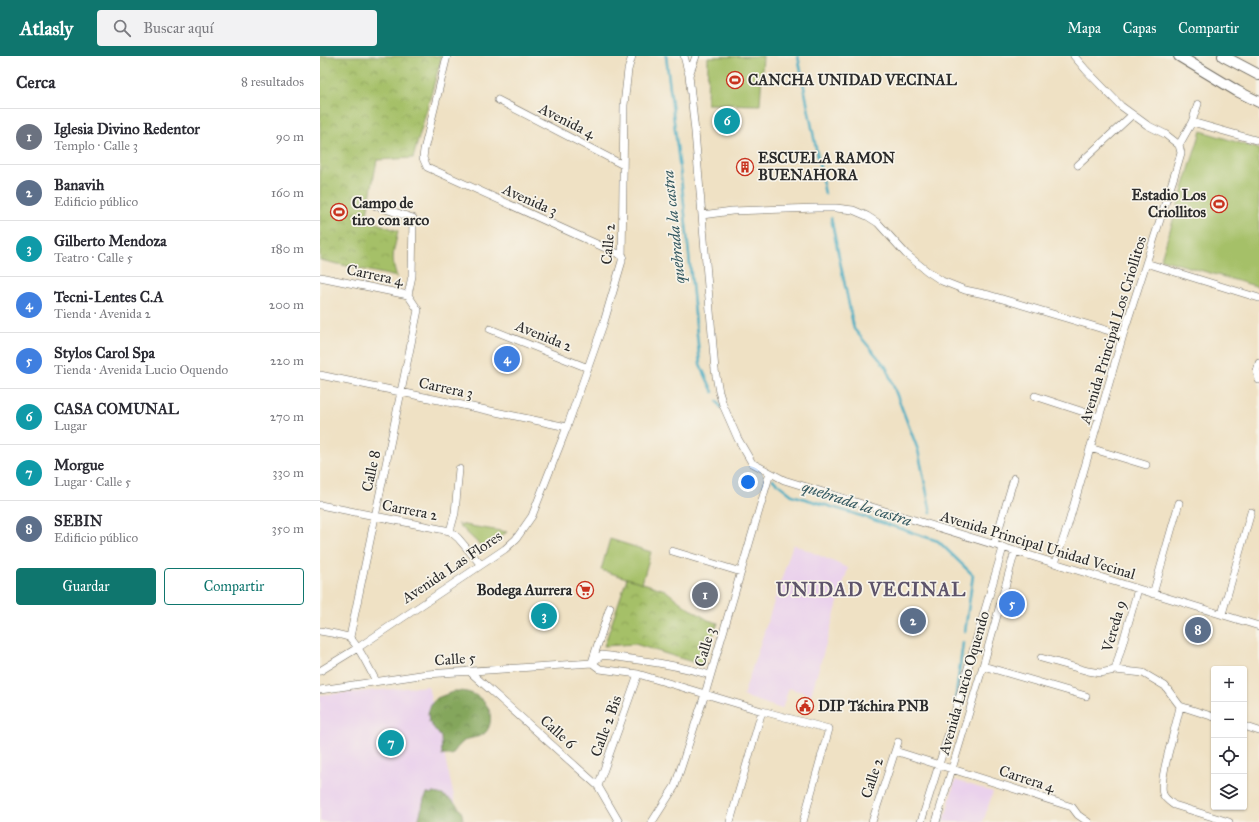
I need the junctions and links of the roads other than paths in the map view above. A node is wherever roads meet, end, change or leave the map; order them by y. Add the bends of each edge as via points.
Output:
1 (447, 56) edge
2 (632, 56) edge
3 (684, 56) edge
4 (696, 56) edge
5 (1074, 56) edge
6 (1179, 56) edge
7 (1223, 56) edge
8 (688, 75) junction
9 (1259, 75) edge
10 (498, 100) dead end
11 (1259, 102) edge
12 (1198, 104) dead end
13 (1132, 115) junction
14 (1192, 122) junction
15 (1259, 141) edge
16 (1179, 145) junction
17 (624, 165) junction
18 (1078, 165) dead end
19 (376, 206) dead end
20 (702, 215) junction
21 (623, 256) junction
22 (1146, 263) junction
23 (320, 277) edge
24 (408, 295) junction
25 (1259, 298) edge
26 (418, 310) joint
27 (490, 329) dead end
28 (1123, 335) junction
29 (1259, 363) edge
30 (588, 368) junction
31 (320, 375) edge
32 (1259, 380) edge
33 (401, 392) junction
34 (1035, 396) dead end
35 (1099, 417) junction
36 (567, 427) junction
37 (1090, 448) junction
38 (1146, 465) dead end
39 (459, 469) dead end
40 (770, 473) junction
41 (1014, 478) dead end
42 (1180, 503) dead end
43 (320, 505) edge
44 (1251, 512) dead end
45 (375, 517) junction
46 (450, 531) junction
47 (994, 545) junction
48 (1003, 548) junction
49 (672, 551) dead end
50 (1015, 551) junction
51 (1055, 563) junction
52 (481, 565) junction
53 (741, 572) junction
54 (1138, 589) junction
55 (1153, 594) junction
56 (610, 607) dead end
57 (1222, 614) junction
58 (1259, 626) edge
59 (320, 631) edge
60 (350, 637) junction
61 (359, 647) junction
62 (1041, 658) dead end
63 (592, 663) junction
64 (983, 666) junction
65 (1116, 670) junction
66 (469, 671) junction
67 (320, 672) edge
68 (638, 674) junction
69 (710, 675) junction
70 (376, 682) junction
71 (320, 690) edge
72 (705, 694) junction
73 (1086, 696) dead end
74 (1180, 706) junction
75 (762, 711) junction
76 (1211, 716) edge
77 (1247, 727) edge
78 (1259, 731) edge
79 (898, 742) dead end
80 (895, 751) junction
81 (939, 765) junction
82 (952, 769) junction
83 (598, 786) junction
84 (619, 822) edge
85 (652, 822) edge
86 (730, 822) edge
87 (803, 822) edge
88 (872, 822) edge
89 (921, 822) edge
90 (936, 822) edge
91 (1088, 822) edge
92 (1229, 822) edge

1 - 21 street, Avenida 3 via 424,150 423,158 427,167
2 - 17 street, Calle 2 via 624,105
3 - 8 street, Avenida Principal Unidad Vecinal
4 - 8 street
5 - 13 street
6 - 11 main road via 1237,92
7 - 9 main road
8 - 20 street, Avenida Principal Unidad Vecinal
10 - 17 street, Avenida 4
12 - 14 street
13 - 16 street
13 - 18 street
14 - 15 street
14 - 16 street
16 - 22 street, Avenida Principal Los Criollitos via 1180,160
17 - 21 street, Calle 2
19 - 24 street via 413,218 412,276
20 - 28 street via 817,208 853,210 878,223 906,254 942,281 965,290
20 - 40 street, Avenida Principal Unidad Vecinal via 718,392 738,439 752,463
21 - 30 street, Calle 2
22 - 25 street
22 - 28 street, Avenida Principal Los Criollitos
23 - 24 street, Carrera 4
24 - 26 street, Carrera 4
26 - 33 street, Calle 8
27 - 30 street, Avenida 2
28 - 35 street, Avenida Principal Los Criollitos
29 - 32 street
30 - 36 street, Calle 2
31 - 33 street, Carrera 3
33 - 36 street, Carrera 3
33 - 45 street, Calle 8
34 - 35 street
35 - 37 street, Avenida Principal Los Criollitos
36 - 52 street, Avenida Las Flores via 532,516 516,539
37 - 38 street
37 - 51 street, Avenida Principal Los Criollitos
39 - 46 street via 455,513
40 - 47 street, Avenida Principal Unidad Vecinal via 784,480
40 - 53 street, Calle 3
41 - 47 street
42 - 55 street
43 - 45 street, Carrera 2
44 - 57 street
45 - 46 street, Carrera 2
45 - 60 street, Calle 8
46 - 52 street, Carrera 2
47 - 48 street, Avenida Principal Unidad Vecinal
48 - 50 street, Avenida Principal Unidad Vecinal
48 - 81 street, Avenida Lucio Oquendo
49 - 53 street
50 - 51 street, Avenida Principal Unidad Vecinal
50 - 64 street, Avenida Lucio Oquendo
51 - 54 street, Avenida Principal Unidad Vecinal
52 - 61 street, Avenida Las Flores
53 - 69 street, Calle 3
54 - 55 street, Avenida Principal Unidad Vecinal
54 - 65 street, Vereda 9
55 - 57 street, Avenida Principal Unidad Vecinal
56 - 63 street
57 - 58 street, Avenida Principal Unidad Vecinal
59 - 60 street
60 - 61 street
61 - 67 street, Avenida Las Flores
61 - 70 street
62 - 65 street, Vereda 9 via 1100,673
63 - 66 street, Calle 5
63 - 68 street, Calle 5 via 600,669
63 - 69 street, Calle 5 via 602,655 683,667
64 - 73 street
64 - 82 street, Avenida Lucio Oquendo
65 - 74 street, Vereda 9 via 1143,674 1165,686
66 - 70 street, Calle 5
66 - 83 street, Calle 6
68 - 72 street, Calle 5
68 - 83 street, Calle 2 Bis
69 - 72 street, Calle 3
70 - 71 street, Calle 5
72 - 75 street, Calle 5
72 - 85 street, Calle 3 via 675,786
74 - 76 street
74 - 92 street via 1169,752 1163,794 1174,805
75 - 86 street
75 - 87 street, Calle 5 via 829,729
77 - 78 street
79 - 80 street, Calle 2
80 - 81 street
80 - 88 street, Calle 2
81 - 82 street
81 - 89 street, Avenida Lucio Oquendo
82 - 90 street, Avenida Lucio Oquendo
82 - 91 street, Carrera 4 via 1072,807
83 - 84 street, Calle 6

